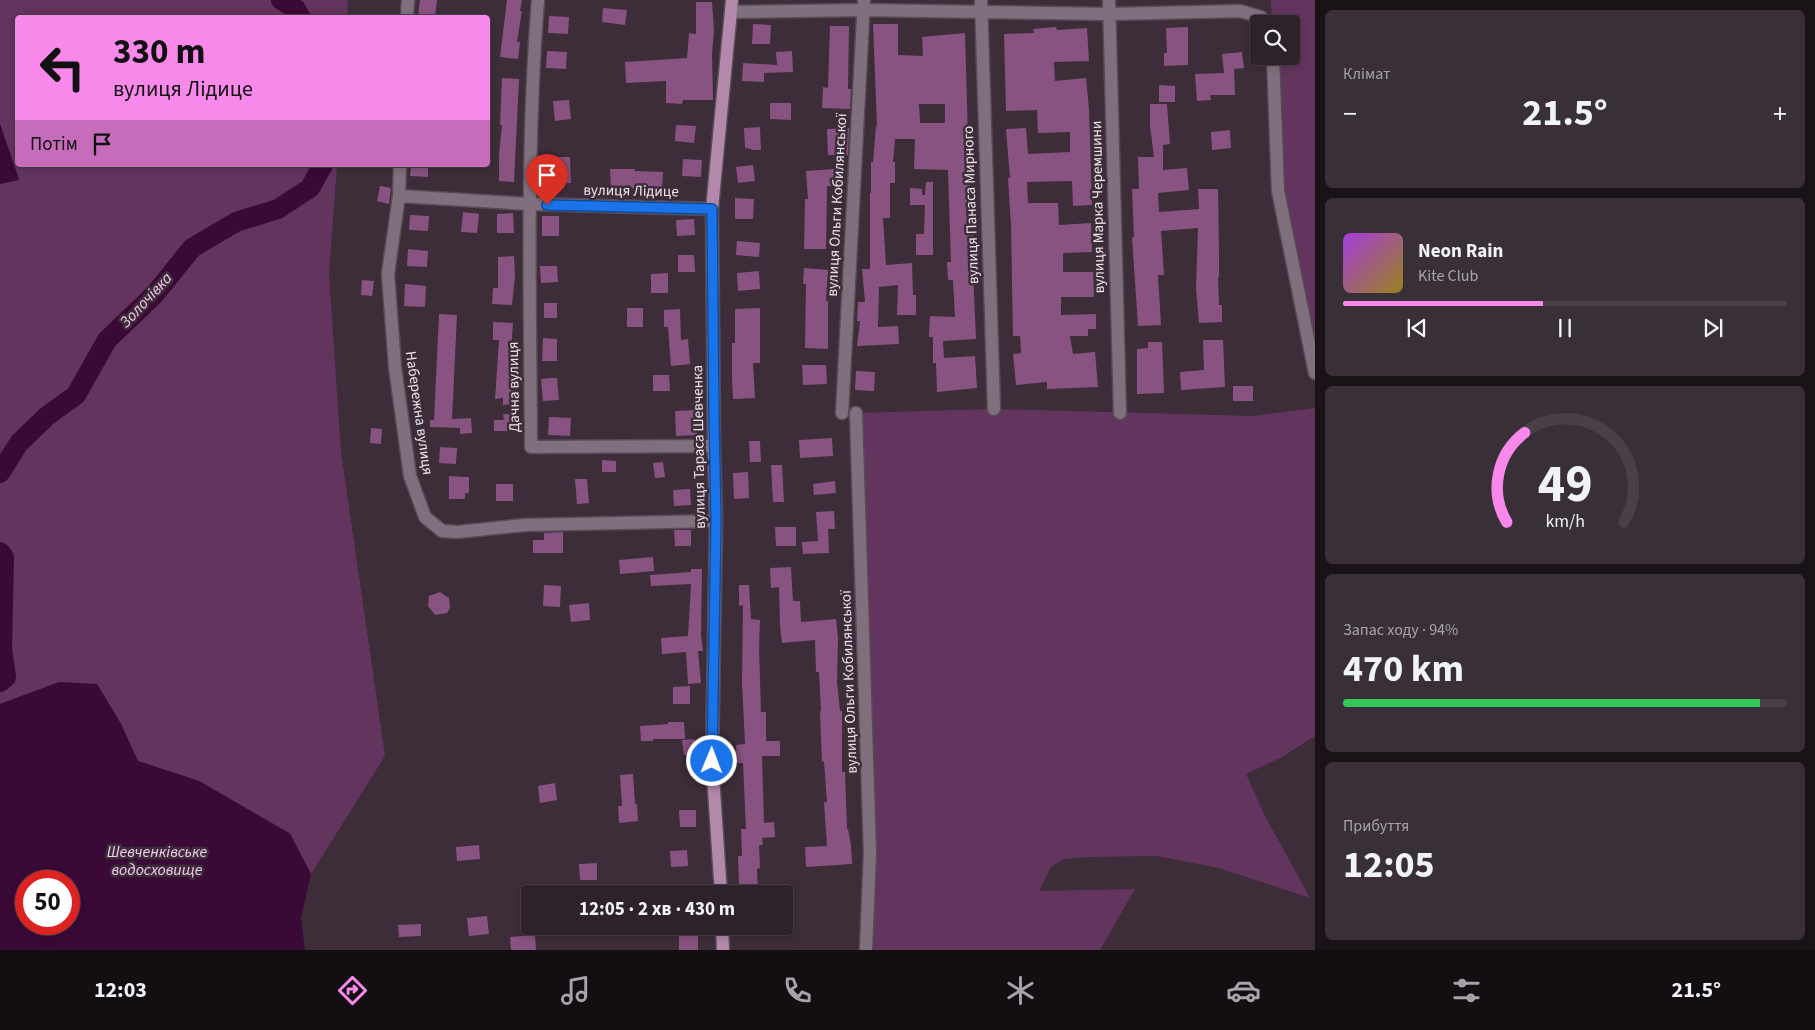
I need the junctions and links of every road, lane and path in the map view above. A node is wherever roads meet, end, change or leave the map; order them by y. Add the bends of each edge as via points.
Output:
1 (408, 0) edge
2 (538, 0) edge
3 (1109, 0) edge
4 (864, 5) edge
5 (732, 6) edge
6 (981, 6) edge
7 (1110, 14) junction
8 (407, 15) edge
9 (1254, 15) edge
10 (1273, 65) edge
11 (400, 167) edge
12 (399, 196) junction
13 (529, 204) junction
14 (712, 209) junction
15 (1315, 373) edge
16 (994, 409) dead end
17 (842, 412) dead end
18 (856, 413) dead end
19 (1120, 413) dead end
20 (714, 446) junction
21 (716, 521) junction
22 (720, 885) edge
23 (722, 935) edge
24 (723, 950) edge
25 (866, 950) edge

1 - 8 street
2 - 13 street
3 - 7 street, вулиця Марка Черемшини
4 - 5 street
4 - 6 street
4 - 17 street, вулиця Ольги Кобилянської
5 - 14 main road, вулиця Тараса Шевченка
6 - 7 street
6 - 16 street, вулиця Панаса Мирного
7 - 9 street via 1240,11
7 - 19 street, вулиця Марка Черемшини
10 - 15 street via 1278,191
11 - 12 street, Набережна вулиця
12 - 13 street, вулиця Лідице
12 - 21 street, Набережна вулиця via 388,274 395,366 410,476 425,517 442,531 458,532 524,525
13 - 14 street, вулиця Лідице
13 - 20 street, Дачна вулиця via 531,447
14 - 20 main road, вулиця Тараса Шевченка
18 - 25 street, вулиця Ольги Кобилянської via 870,853
20 - 21 main road, вулиця Тараса Шевченка
21 - 22 main road, вулиця Тараса Шевченка via 712,761
23 - 24 main road

